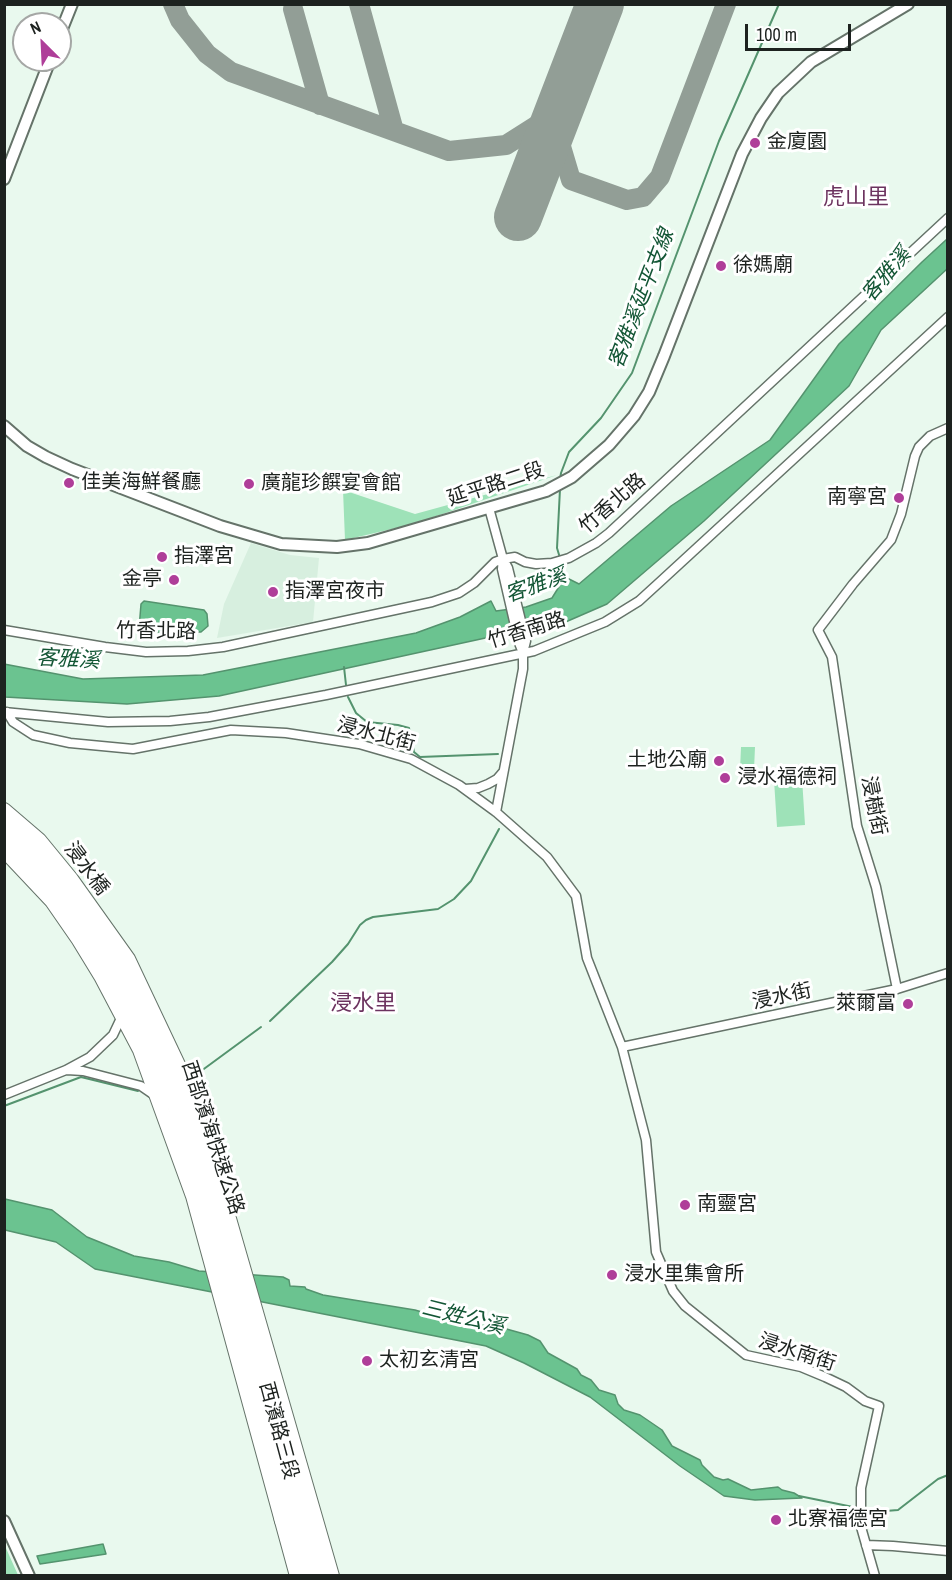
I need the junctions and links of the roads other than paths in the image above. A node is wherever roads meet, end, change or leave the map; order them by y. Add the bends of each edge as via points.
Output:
1 (908, 4) edge
2 (45, 72) edge
3 (4, 179) edge
4 (948, 218) edge
5 (948, 317) edge
6 (4, 426) edge
7 (948, 428) edge
8 (489, 508) junction
9 (503, 559) junction
10 (4, 630) edge
11 (523, 653) junction
12 (6, 712) edge
13 (503, 772) junction
14 (465, 789) junction
15 (4, 810) edge
16 (496, 812) junction
17 (4, 822) edge
18 (4, 836) edge
19 (4, 850) edge
20 (114, 967) junction
21 (948, 973) edge
22 (897, 988) junction
23 (122, 1016) junction
24 (622, 1047) junction
25 (66, 1070) junction
26 (4, 1095) edge
27 (158, 1097) junction
28 (232, 1262) junction
29 (237, 1298) junction
30 (250, 1365) junction
31 (291, 1477) junction
32 (4, 1521) edge
33 (282, 1521) junction
34 (866, 1545) junction
35 (948, 1551) edge
36 (29, 1575) edge
37 (297, 1575) edge
38 (308, 1575) edge
39 (319, 1575) edge
40 (326, 1575) edge
41 (332, 1575) edge
42 (875, 1575) edge

1 - 8 street, 延平路二段 via 811,62 778,93 761,118 741,154 649,392 634,416 609,445 572,477 546,491
2 - 3 street
4 - 9 street, 竹香北路 via 597,543 552,563
5 - 11 street, 竹香南路 via 639,601 605,622
6 - 8 street, 延平路二段 via 27,446 72,469 220,526 281,544 337,547 368,543
7 - 22 street, 浸樹街 via 930,436 919,447 891,540 818,630 832,657 857,826 876,887
8 - 9 street
9 - 10 street, 竹香北路 via 474,583 432,602 223,648 146,652
9 - 11 street
11 - 12 street, 竹香南路 via 209,717 108,722
11 - 13 street
12 - 14 street, 浸水北街 via 33,735 133,749 231,730 359,744 411,759
13 - 14 street via 488,784
13 - 16 street
14 - 16 street, 浸水北街
15 - 20 main road, 浸水橋 via 39,840 71,879
16 - 24 street, 浸水北街 via 547,857 576,896 587,958
17 - 20 main road, 浸水橋 via 31,847 91,924
18 - 20 main road, 浸水橋
19 - 20 main road
20 - 23 main road
20 - 28 main road, 西部濱海快速公路 via 175,1107
20 - 28 main road via 180,1069 204,1132
21 - 22 street, 浸水街
22 - 24 street, 浸水街
23 - 25 street via 113,1035 98,1050
23 - 27 main road
24 - 34 street, 浸水南街 via 646,1140 656,1252 673,1291 685,1306 746,1354 801,1367 879,1406 861,1488 861,1527
25 - 26 street
25 - 27 street via 141,1086
27 - 29 main road via 209,1251
28 - 29 main road
28 - 29 main road
29 - 30 main road
29 - 31 main road
29 - 33 main road, 西濱路三段
29 - 41 main road, 西濱路三段
30 - 33 main road
30 - 38 main road
31 - 39 main road
31 - 40 main road
32 - 36 street
33 - 37 main road, 西濱路三段
34 - 35 street
34 - 42 street

